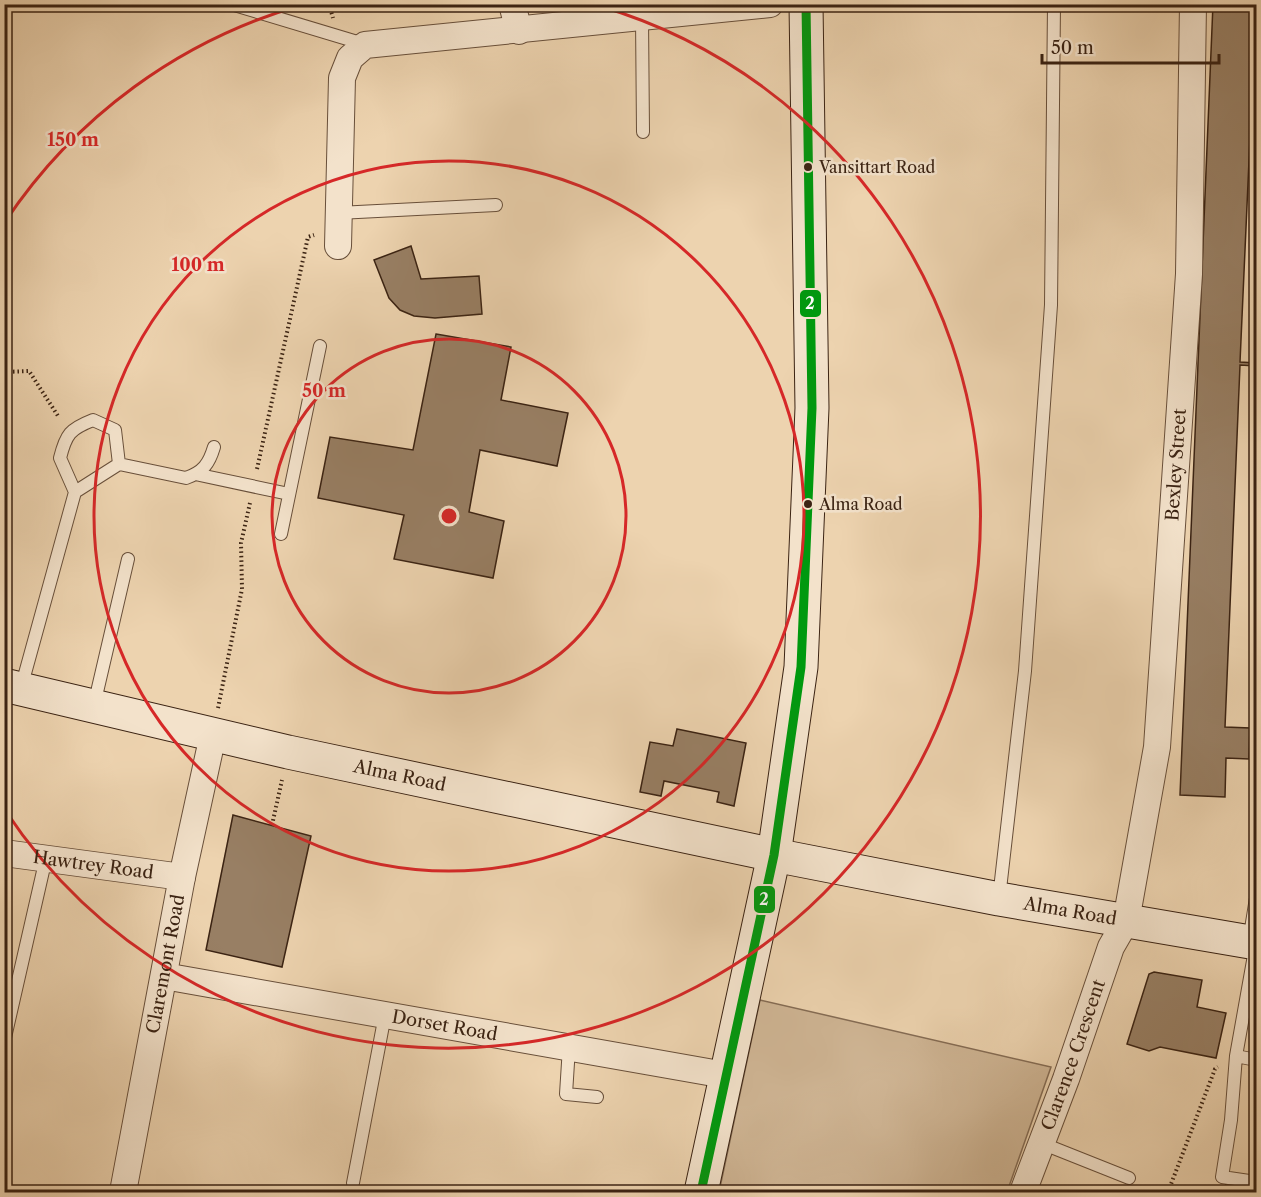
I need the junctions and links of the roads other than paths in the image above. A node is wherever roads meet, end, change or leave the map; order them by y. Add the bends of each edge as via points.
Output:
1 (231, 4) edge
2 (512, 4) edge
3 (770, 4) edge
4 (806, 4) edge
5 (1054, 4) edge
6 (1193, 4) edge
7 (642, 18) junction
8 (519, 31) junction
9 (365, 45) junction
10 (643, 132) dead end
11 (496, 205) dead end
12 (338, 213) junction
13 (338, 246) dead end
14 (320, 346) dead end
15 (214, 447) dead end
16 (119, 464) junction
17 (195, 474) junction
18 (75, 492) junction
19 (289, 494) junction
20 (280, 534) dead end
21 (128, 559) dead end
22 (13, 687) edge
23 (94, 706) junction
24 (213, 735) junction
25 (4, 853) edge
26 (774, 855) junction
27 (46, 858) junction
28 (182, 877) junction
29 (1257, 898) edge
30 (999, 899) junction
31 (1126, 921) junction
32 (1254, 943) edge
33 (164, 976) junction
34 (385, 1015) junction
35 (4, 1042) edge
36 (569, 1047) junction
37 (1236, 1056) junction
38 (1257, 1060) edge
39 (725, 1075) junction
40 (597, 1097) dead end
41 (1041, 1143) junction
42 (1129, 1178) dead end
43 (1257, 1182) edge
44 (353, 1183) dead end
45 (123, 1192) edge
46 (701, 1192) edge
47 (1023, 1192) edge

1 - 9 lane
2 - 8 street
3 - 7 street
4 - 26 street via 812,408 801,667
5 - 30 lane via 1050,305 1025,671
6 - 31 street, Bexley Street via 1189,274 1158,735
7 - 8 street
7 - 10 lane
8 - 9 street
9 - 12 street via 350,58 342,78
11 - 12 lane
12 - 13 street
14 - 19 lane
15 - 17 lane via 204,469
16 - 17 lane via 186,478
16 - 18 lane
16 - 18 lane via 115,430 93,420 76,427 65,438 60,458
17 - 19 lane
18 - 22 lane
19 - 20 lane
21 - 23 lane
22 - 23 street, Alma Road
23 - 24 street, Alma Road
24 - 26 street, Alma Road
24 - 28 street, Claremont Road
25 - 27 street, Hawtrey Road
26 - 30 street, Alma Road
26 - 39 street
27 - 28 street, Hawtrey Road
27 - 35 lane
28 - 33 street, Claremont Road
29 - 32 lane
30 - 31 street, Alma Road
31 - 32 street, Alma Road
31 - 41 street, Clarence Crescent via 1112,946
32 - 37 lane
33 - 34 street, Dorset Road
33 - 45 street, Claremont Road
34 - 36 street, Dorset Road
34 - 44 lane
36 - 39 street, Dorset Road
36 - 40 lane via 566,1094
37 - 38 lane
37 - 43 lane via 1222,1177
39 - 46 street
41 - 42 lane
41 - 47 street, Clarence Crescent

